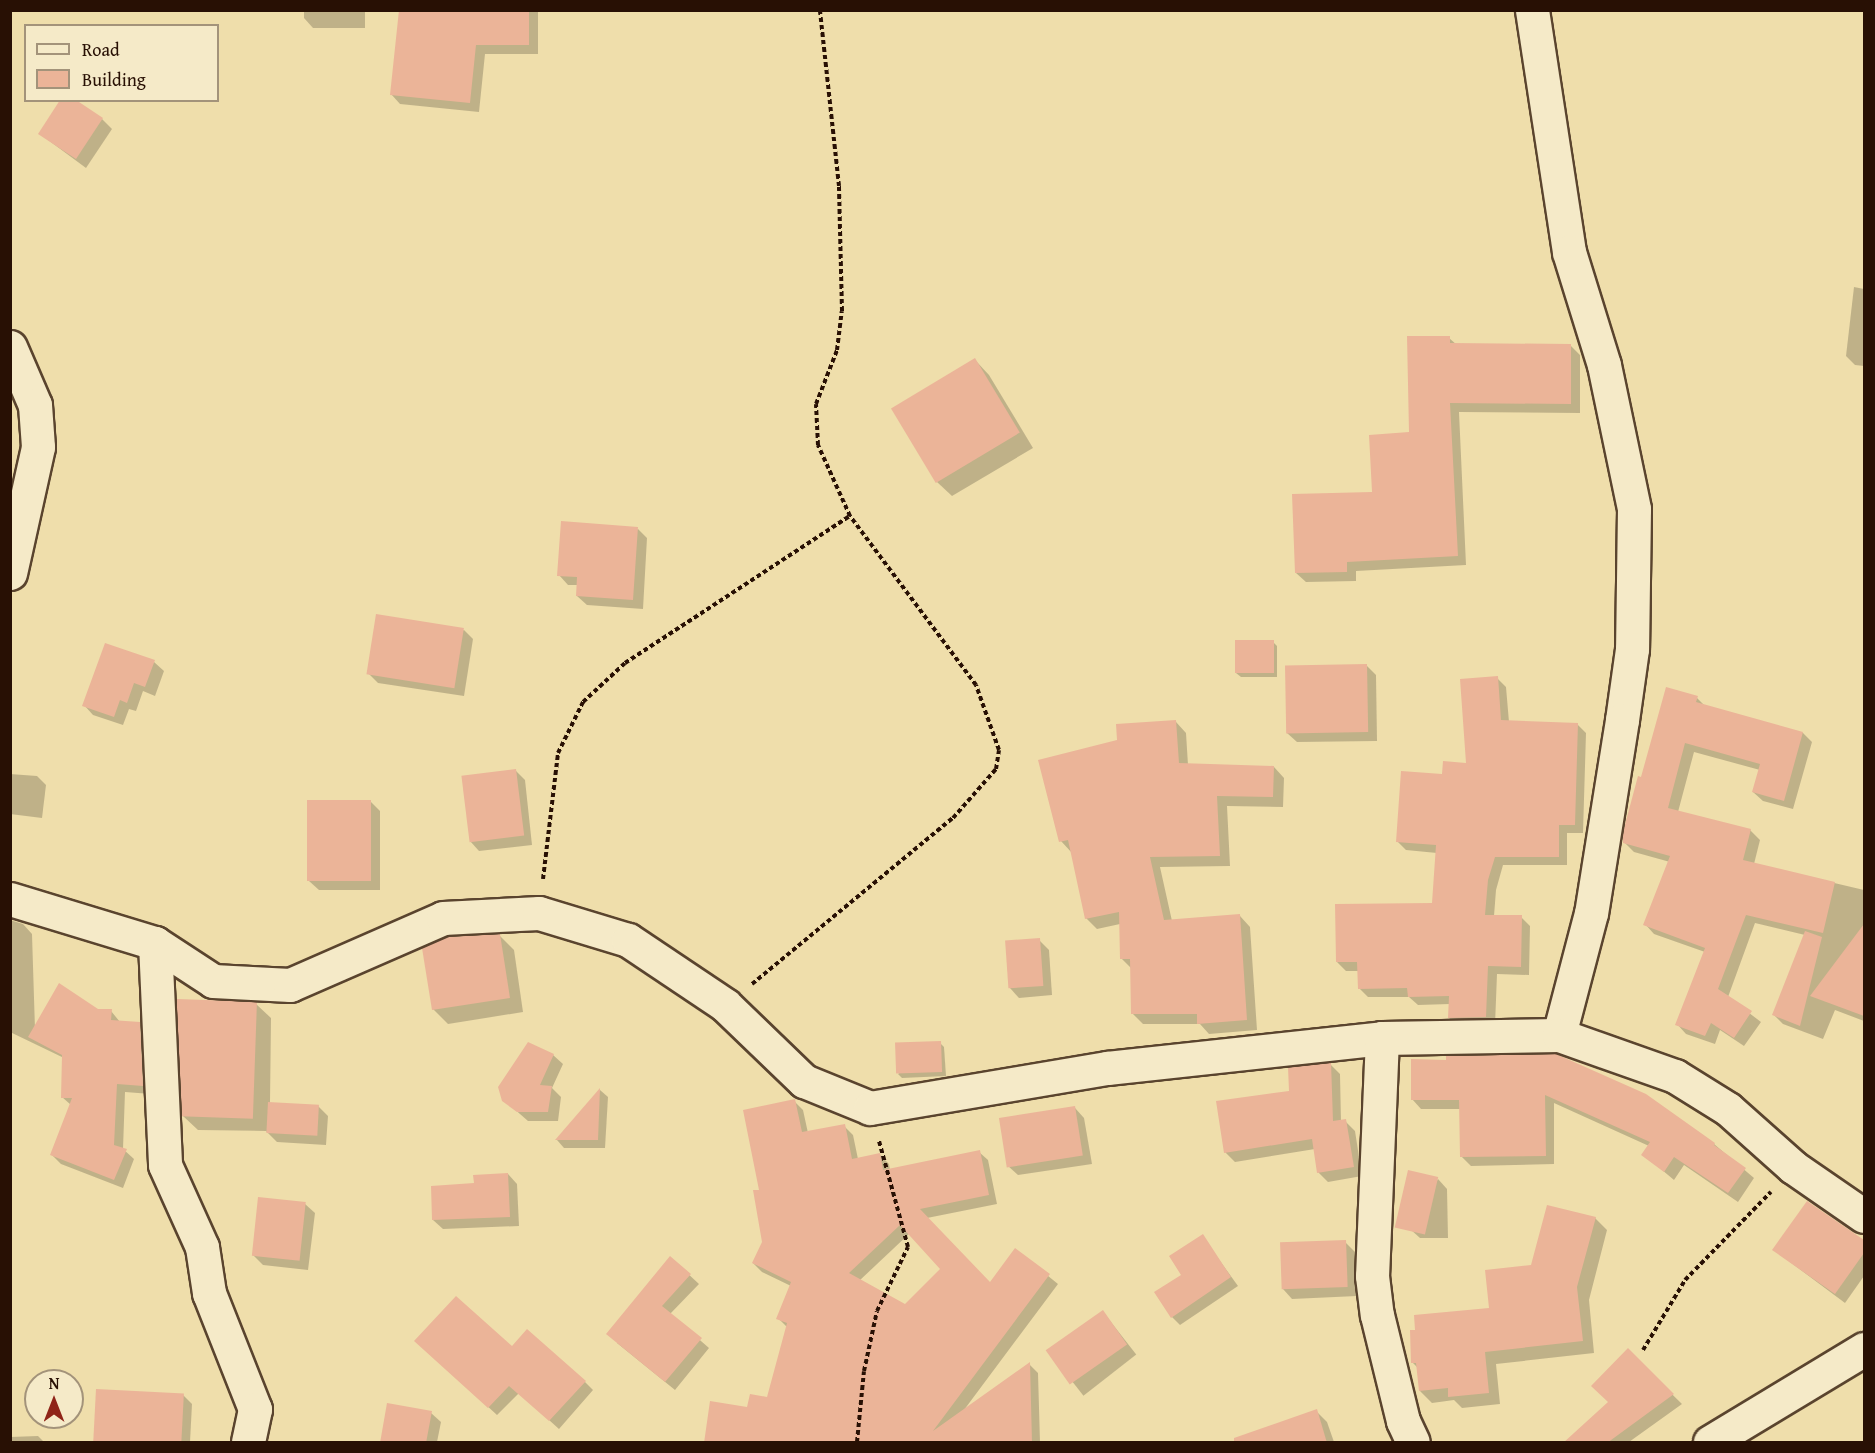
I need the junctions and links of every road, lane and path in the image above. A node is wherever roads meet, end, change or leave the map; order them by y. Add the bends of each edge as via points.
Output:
1 (820, 10) edge
2 (1532, 10) edge
3 (10, 347) edge
4 (850, 516) junction
5 (10, 573) edge
6 (10, 899) edge
7 (539, 912) junction
8 (155, 943) junction
9 (725, 1005) junction
10 (1559, 1035) junction
11 (1382, 1038) junction
12 (870, 1108) junction
13 (1793, 1167) junction
14 (1864, 1216) edge
15 (1864, 1349) edge
16 (1643, 1350) dead end
17 (249, 1443) edge
18 (857, 1443) edge
19 (1413, 1443) edge
20 (1710, 1443) edge

1 - 4 path via 839,186 842,311 837,350 816,404 818,445
2 - 10 street via 1569,252 1604,365 1634,509 1630,661 1591,913
3 - 5 street via 35,405 38,447
4 - 7 path via 625,663 583,702 558,753
4 - 9 path via 976,684 999,750 996,769 953,819
6 - 8 street
7 - 8 street via 442,918 290,985 213,981
7 - 9 street via 628,940
8 - 17 street via 165,1165 202,1247 209,1293 255,1409
9 - 12 street via 804,1081
10 - 11 street
10 - 13 street via 1675,1076 1728,1109
11 - 12 street via 1107,1068
11 - 19 street via 1372,1276 1377,1315 1403,1421
12 - 18 path via 908,1247 877,1311 864,1371
13 - 14 street
13 - 16 path via 1685,1280
15 - 20 street

